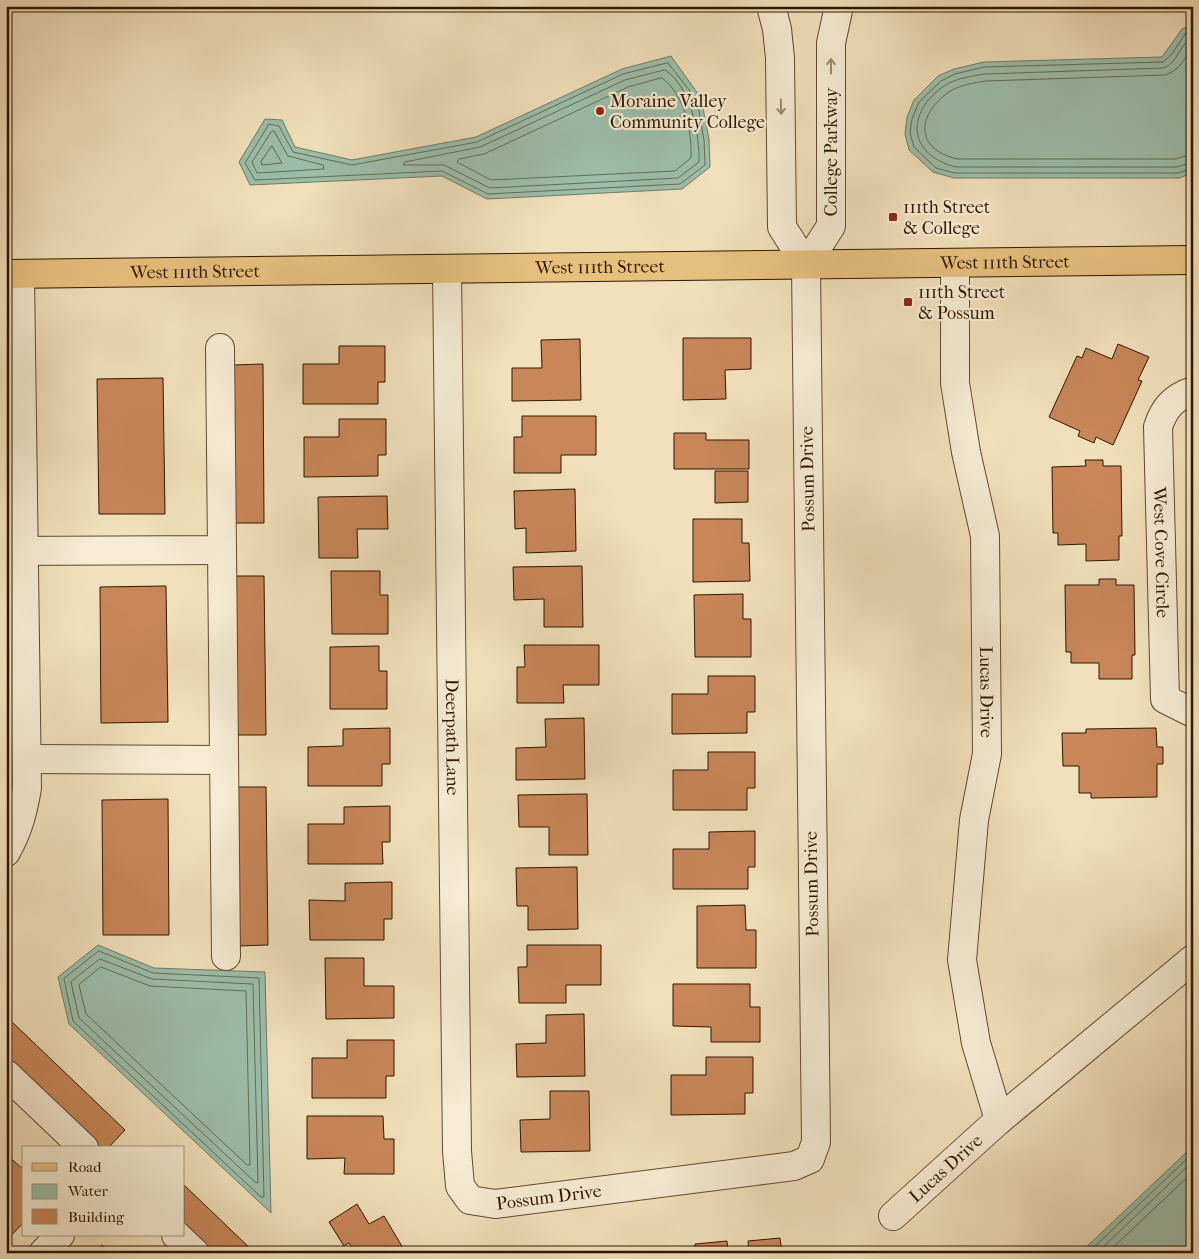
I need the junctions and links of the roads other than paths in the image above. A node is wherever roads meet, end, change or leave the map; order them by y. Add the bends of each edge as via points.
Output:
1 (771, 6) edge
2 (839, 6) edge
3 (1193, 260) edge
4 (955, 263) junction
5 (806, 265) junction
6 (448, 269) junction
7 (13, 274) edge
8 (220, 348) dead end
9 (1193, 390) edge
10 (222, 550) junction
11 (15, 551) edge
12 (16, 630) edge
13 (1193, 714) edge
14 (27, 759) junction
15 (224, 760) junction
16 (6, 852) edge
17 (226, 956) dead end
18 (1193, 959) edge
19 (6, 1074) edge
20 (1000, 1120) junction
21 (82, 1146) edge
22 (470, 1200) joint
23 (893, 1216) dead end
24 (59, 1236) edge
25 (177, 1236) edge
26 (43, 1253) edge
27 (195, 1253) edge

1 -> 5 street via 780,58 782,227
5 -> 2 street, College Parkway via 831,226 831,43
3 - 4 main road, West 111th Street
4 - 5 main road, West 111th Street
4 - 20 street, Lucas Drive via 955,382 966,452 985,536 987,754 974,820 962,960 976,1042
5 - 6 main road, West 111th Street
5 - 22 street, Possum Drive via 816,1142 810,1159 772,1170 517,1203
6 - 7 main road, West 111th Street
6 - 22 street, Deerpath Lane via 457,1143 460,1186
7 - 11 street
8 - 10 street
9 - 13 street, West Cove Circle via 1172,402 1158,427 1165,699
10 - 11 street
10 - 15 street
11 - 12 street
12 - 14 street
14 - 15 street
14 - 16 street via 24,812 16,836
15 - 17 street
18 - 20 street, Lucas Drive
19 - 21 street
20 - 23 street, Lucas Drive
24 - 26 street
25 - 27 street

